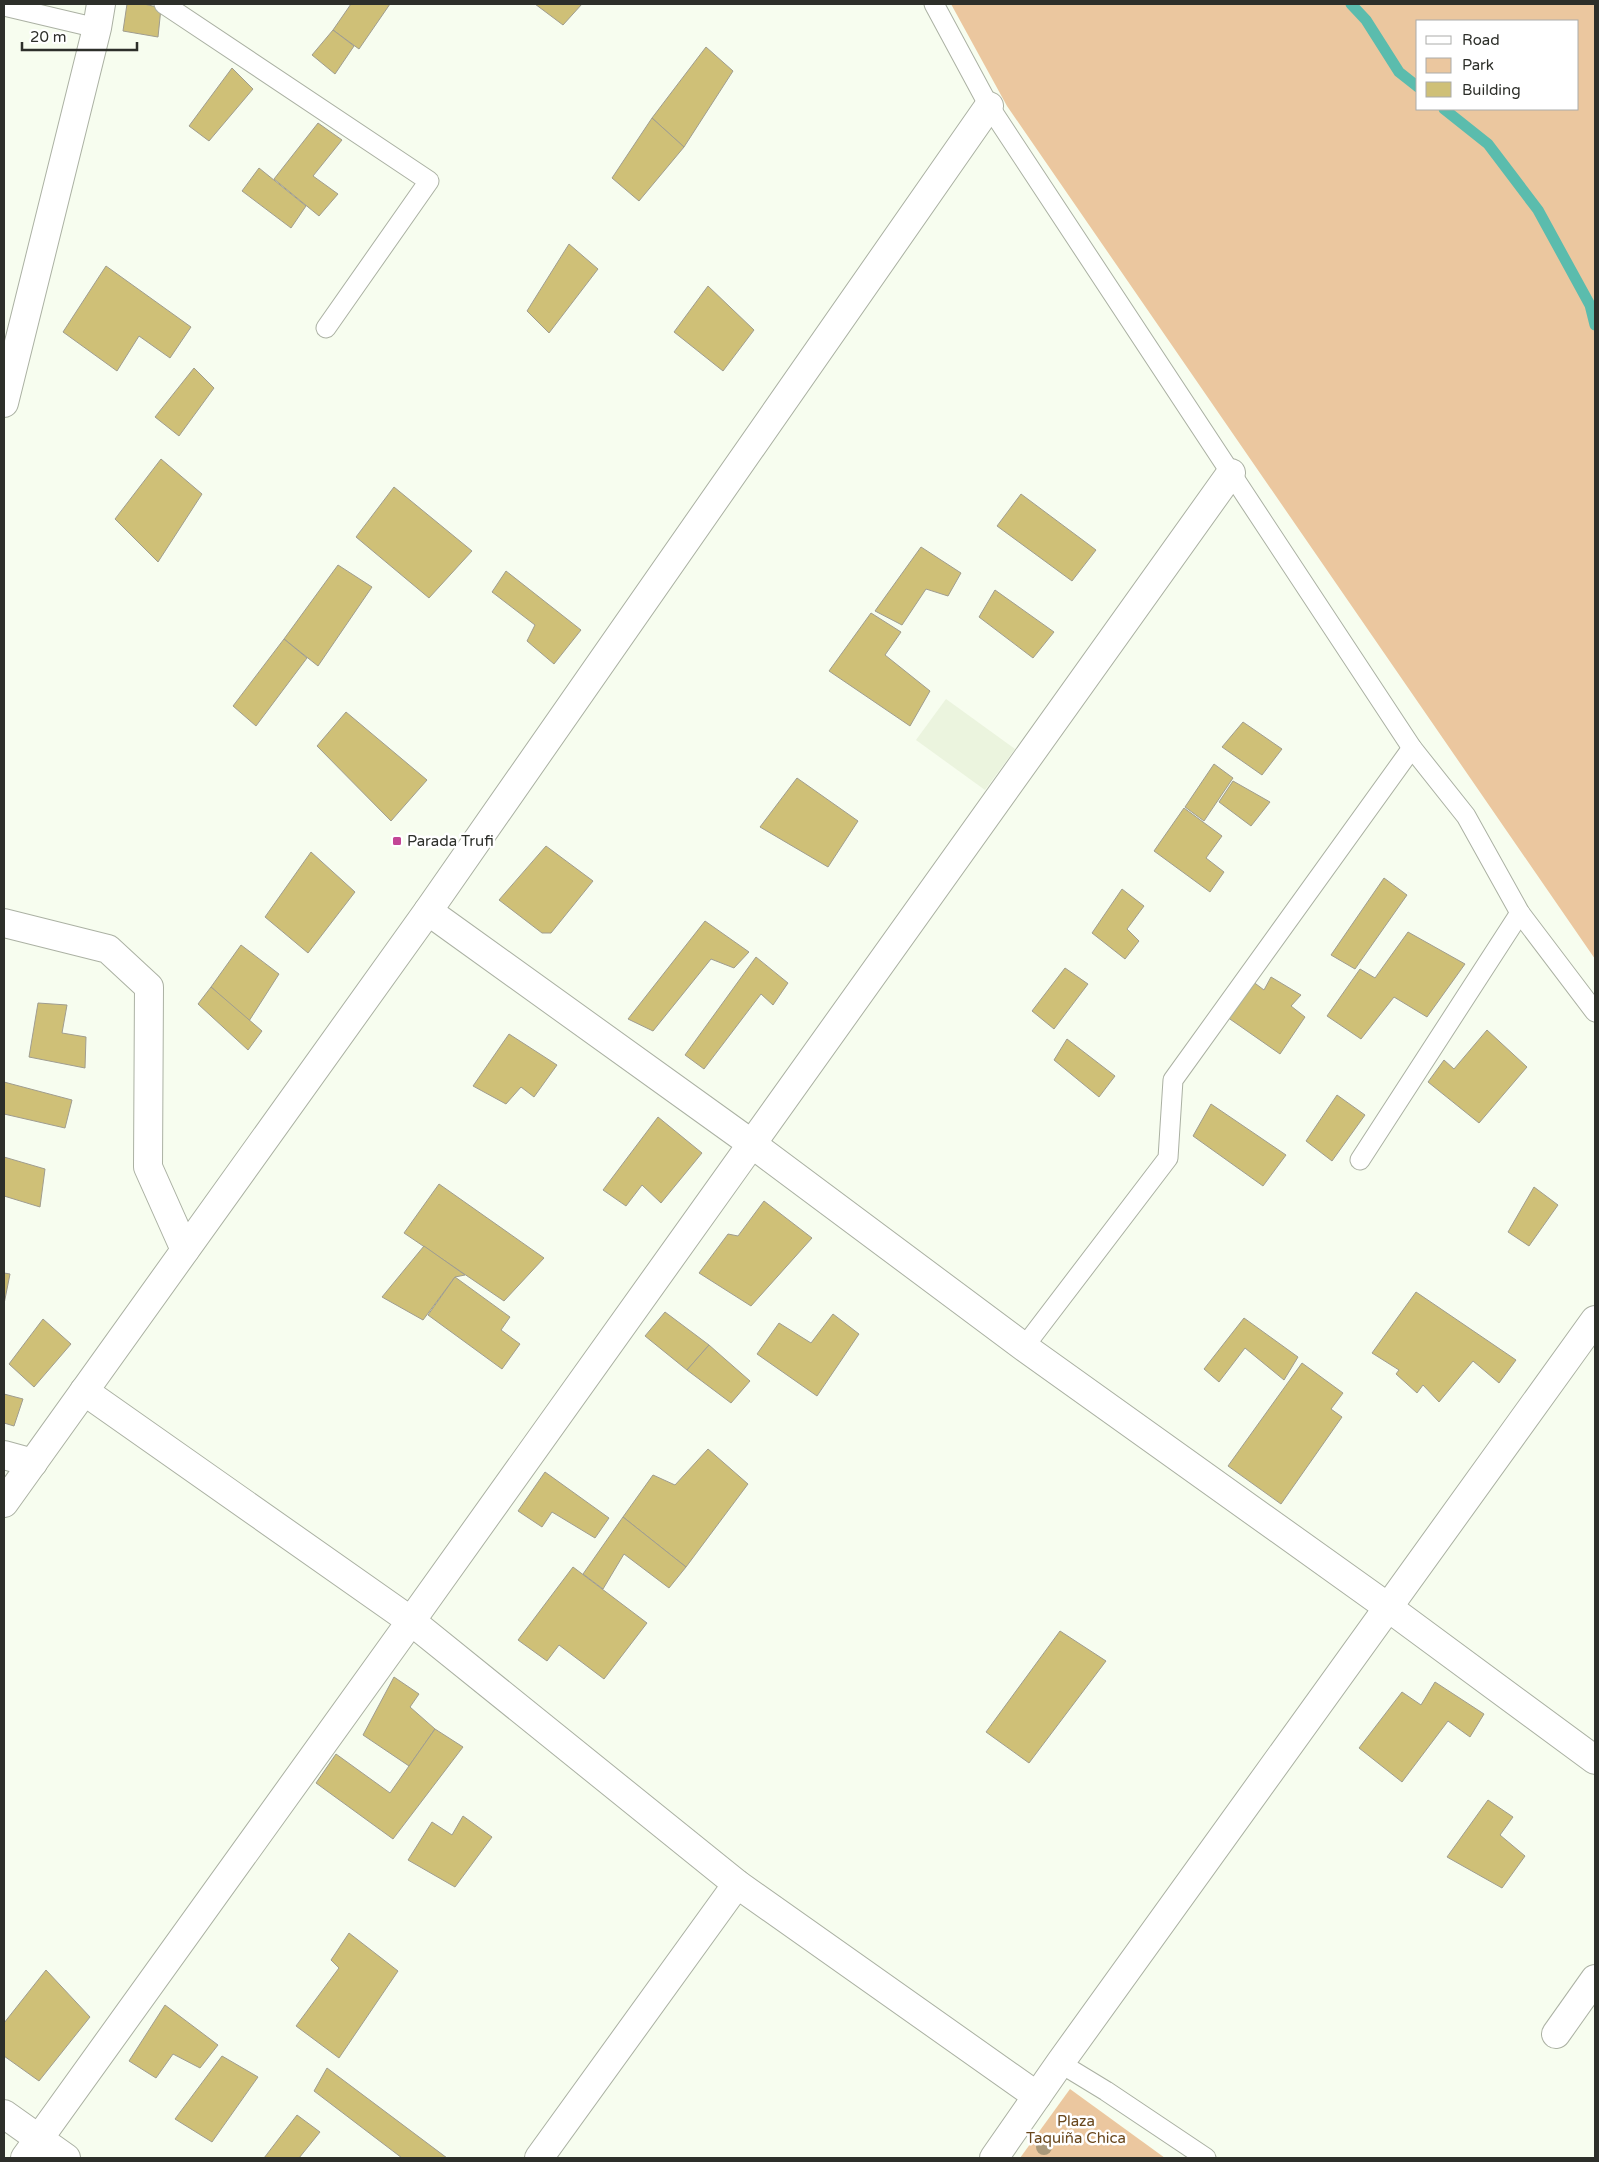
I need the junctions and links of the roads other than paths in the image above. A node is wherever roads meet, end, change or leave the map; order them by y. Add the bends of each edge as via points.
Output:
1 (164, 4) edge
2 (934, 4) edge
3 (4, 6) edge
4 (99, 16) edge
5 (989, 106) junction
6 (326, 328) dead end
7 (4, 403) edge
8 (1231, 473) junction
9 (1412, 748) junction
10 (428, 911) junction
11 (1520, 913) junction
12 (4, 923) edge
13 (1595, 1012) edge
14 (752, 1144) junction
15 (1360, 1160) dead end
16 (185, 1250) junction
17 (1595, 1320) edge
18 (1024, 1347) junction
19 (84, 1391) junction
20 (4, 1455) edge
21 (33, 1463) junction
22 (4, 1504) edge
23 (1389, 1608) junction
24 (412, 1621) junction
25 (1595, 1760) edge
26 (737, 1884) junction
27 (1595, 1979) edge
28 (1556, 2034) dead end
29 (1060, 2063) junction
30 (1037, 2096) junction
31 (4, 2114) edge
32 (32, 2148) edge
33 (66, 2158) edge
34 (539, 2158) edge
35 (994, 2158) edge
36 (1206, 2158) edge

1 - 6 lane via 429,181
2 - 5 lane
3 - 4 lane
4 - 7 street
5 - 8 lane
5 - 10 street
8 - 9 lane
8 - 14 street
9 - 11 lane via 1466,816
9 - 18 lane via 1173,1080 1168,1158
10 - 14 street
10 - 16 street
11 - 13 lane
11 - 15 lane
12 - 16 street via 108,949 149,987 148,1167
14 - 18 street
14 - 24 street
16 - 19 street
17 - 23 street
18 - 23 street
19 - 21 street
19 - 24 street
20 - 21 street
21 - 22 street
23 - 25 street
23 - 29 street
24 - 26 street
24 - 32 street
26 - 30 street
26 - 34 street
27 - 28 street
29 - 30 street
29 - 36 lane
30 - 35 street
31 - 32 street
32 - 33 street

